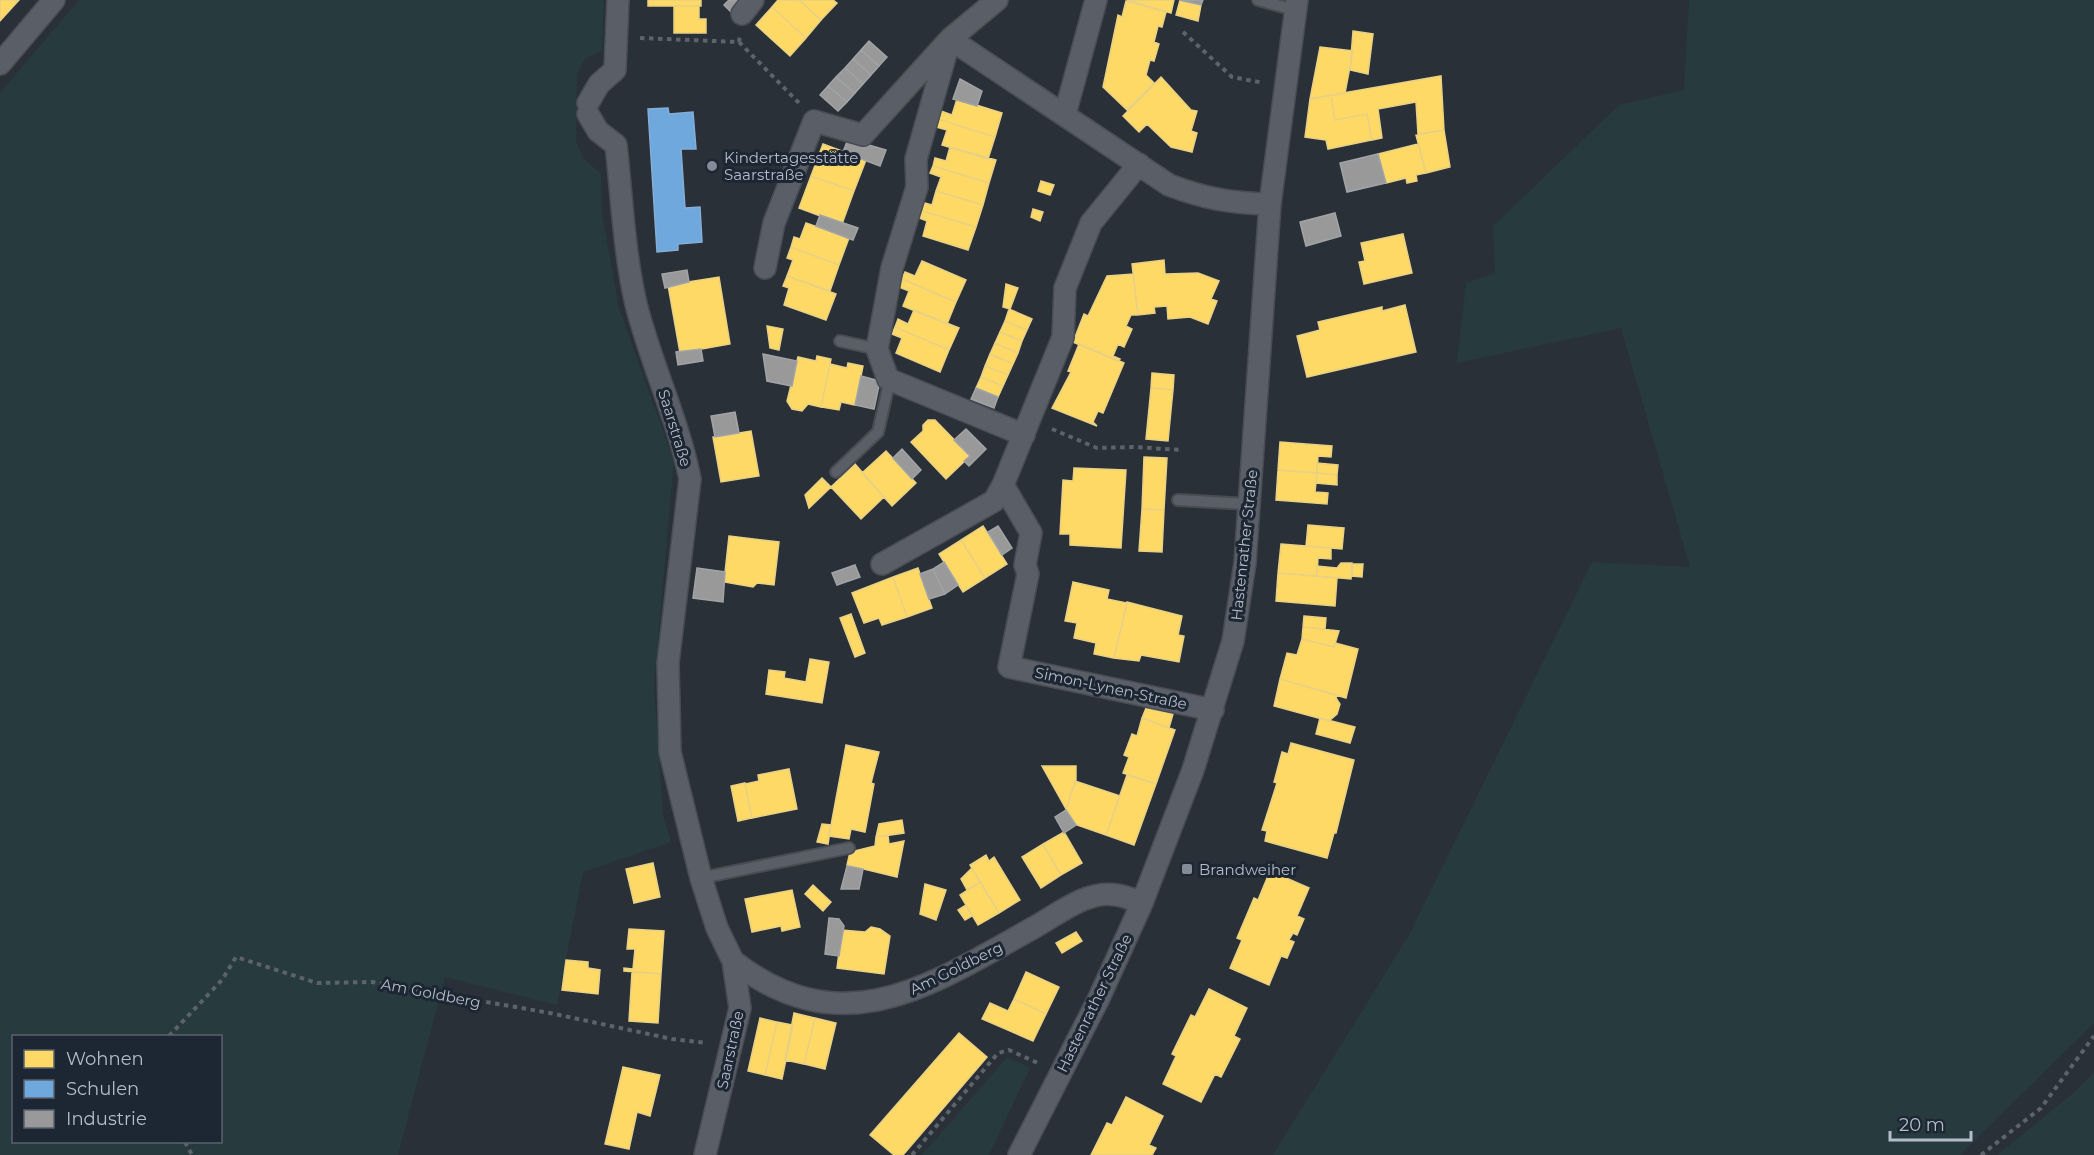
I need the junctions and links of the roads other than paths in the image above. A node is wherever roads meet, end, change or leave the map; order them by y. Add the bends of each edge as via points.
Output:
1 (54, 0) edge
2 (618, 0) edge
3 (997, 0) edge
4 (1096, 0) edge
5 (1258, 0) edge
6 (1296, 5) edge
7 (950, 39) junction
8 (0, 64) edge
9 (1065, 114) junction
10 (1139, 164) junction
11 (1270, 204) junction
12 (765, 268) dead end
13 (840, 341) dead end
14 (877, 349) junction
15 (890, 379) junction
16 (1027, 427) junction
17 (836, 472) dead end
18 (1003, 485) junction
19 (1178, 500) dead end
20 (1249, 504) junction
21 (882, 564) dead end
22 (1214, 710) junction
23 (849, 848) dead end
24 (701, 878) junction
25 (1142, 903) junction
26 (733, 961) junction
27 (705, 1155) edge
28 (1019, 1155) edge

1 - 8 street
2 - 24 street, Saarstraße via 615,70 599,84 588,108 598,131 616,145 636,304 685,452 690,479 668,663 670,752
3 - 7 street
4 - 9 street
5 - 6 lane
6 - 11 street, Hastenrather Straße
7 - 9 street
7 - 12 street via 864,135 814,121 774,223
7 - 14 street via 916,159 917,187 892,268
9 - 10 street
10 - 11 street via 1169,185 1207,199
10 - 16 street via 1091,222 1065,288 1063,337
11 - 20 street, Hastenrather Straße
13 - 14 lane
14 - 15 street
15 - 16 street
15 - 17 lane via 878,432
16 - 18 street
18 - 21 street via 994,501
18 - 22 street, Simon-Lynen-Straße via 1031,533 1025,565 1028,574 1009,667
19 - 20 lane
20 - 22 street, Hastenrather Straße via 1233,641
22 - 25 street, Hastenrather Straße
23 - 24 lane
24 - 26 street, Saarstraße via 717,928
25 - 26 street, Am Goldberg via 1116,895 1092,896 917,989 872,1002 847,1005 805,1000 758,980
25 - 28 street, Hastenrather Straße via 1099,998
26 - 27 street, Saarstraße via 740,1008

